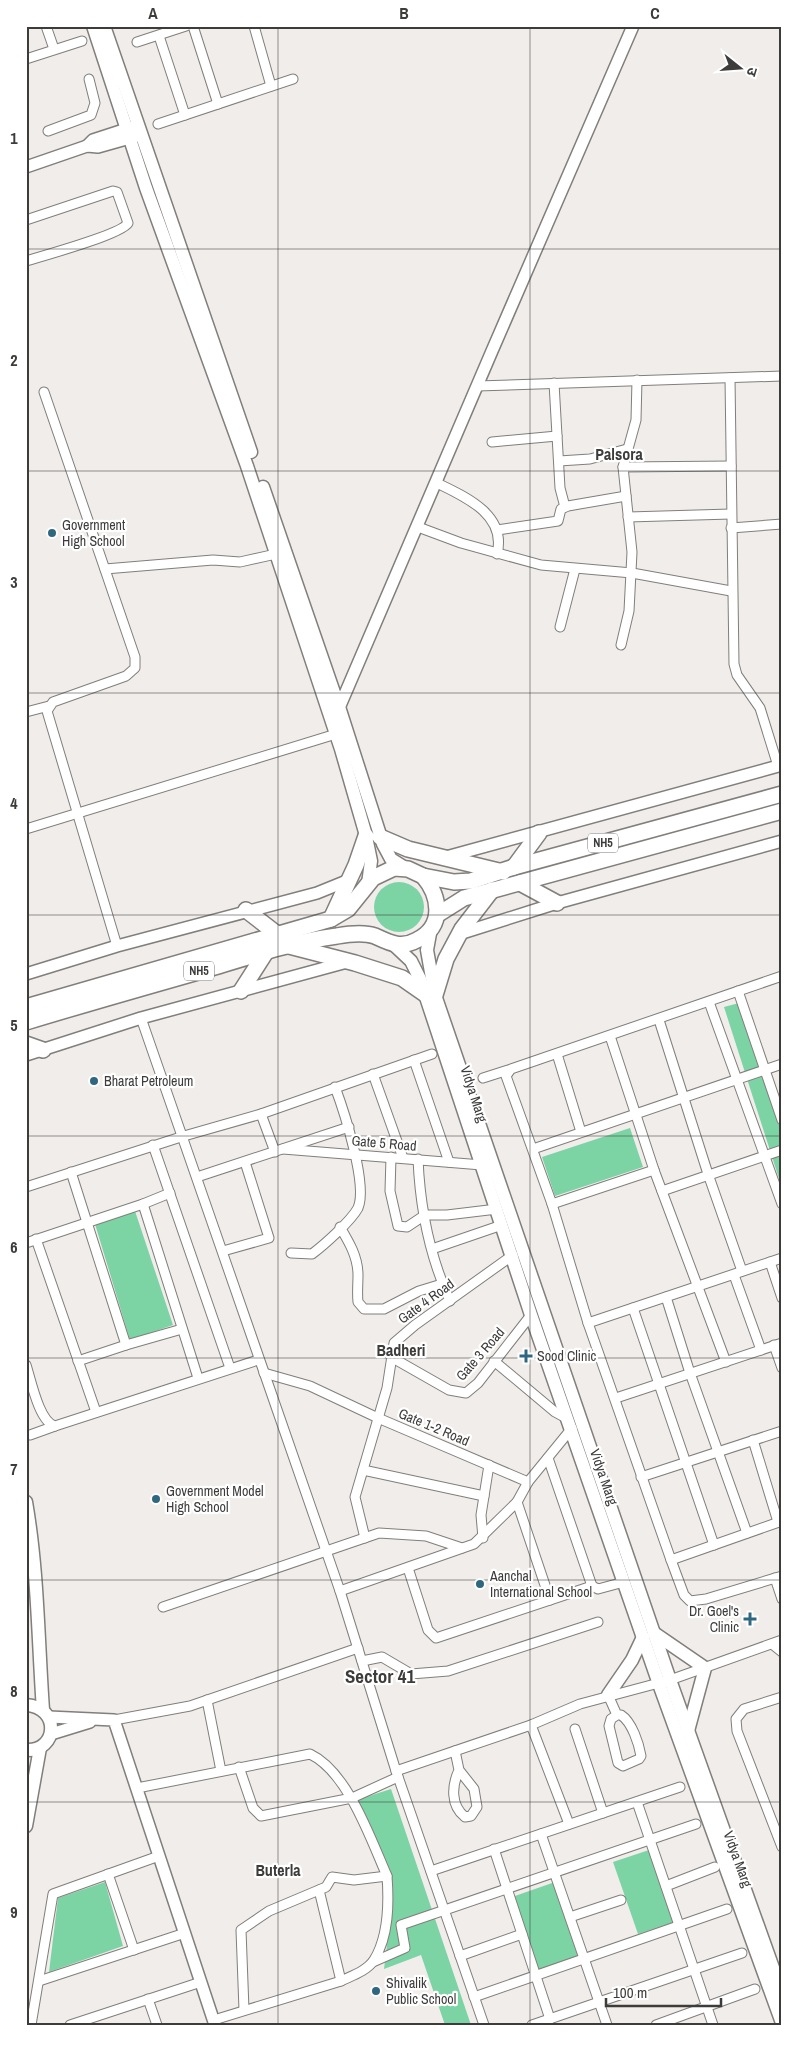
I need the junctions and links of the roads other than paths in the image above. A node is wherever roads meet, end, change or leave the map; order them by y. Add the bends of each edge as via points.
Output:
1 (46, 26) edge
2 (93, 26) edge
3 (104, 26) edge
4 (186, 26) edge
5 (193, 26) edge
6 (254, 26) edge
7 (633, 26) edge
8 (159, 36) junction
9 (82, 41) dead end
10 (137, 42) dead end
11 (54, 49) junction
12 (26, 59) edge
13 (89, 79) dead end
14 (293, 79) dead end
15 (271, 86) junction
16 (218, 104) junction
17 (185, 115) junction
18 (158, 124) dead end
19 (48, 131) dead end
20 (134, 132) junction
21 (26, 168) edge
22 (26, 220) edge
23 (26, 261) edge
24 (782, 376) edge
25 (730, 378) junction
26 (637, 380) junction
27 (554, 383) junction
28 (477, 386) junction
29 (44, 392) dead end
30 (557, 436) junction
31 (492, 442) dead end
32 (627, 449) junction
33 (559, 461) junction
34 (731, 466) junction
35 (623, 467) junction
36 (437, 483) junction
37 (626, 496) junction
38 (565, 507) junction
39 (731, 514) junction
40 (628, 517) junction
41 (782, 524) edge
42 (418, 527) junction
43 (731, 528) junction
44 (497, 530) junction
45 (276, 554) junction
46 (497, 554) junction
47 (105, 569) junction
48 (575, 569) junction
49 (632, 573) junction
50 (731, 592) junction
51 (560, 627) dead end
52 (621, 645) dead end
53 (49, 706) junction
54 (334, 710) junction
55 (26, 712) edge
56 (336, 734) junction
57 (780, 766) edge
58 (782, 794) edge
59 (782, 811) edge
60 (78, 813) junction
61 (26, 829) edge
62 (539, 833) junction
63 (373, 836) junction
64 (782, 841) edge
65 (446, 857) junction
66 (408, 869) junction
67 (509, 869) junction
68 (423, 876) junction
69 (349, 880) junction
70 (520, 883) junction
71 (366, 888) junction
72 (492, 890) junction
73 (557, 903) junction
74 (246, 910) junction
75 (331, 919) junction
76 (434, 922) junction
77 (277, 934) junction
78 (459, 934) junction
79 (394, 945) junction
80 (117, 946) junction
81 (287, 946) junction
82 (266, 952) junction
83 (349, 961) junction
84 (26, 974) edge
85 (781, 977) edge
86 (241, 991) junction
87 (738, 991) junction
88 (430, 995) junction
89 (709, 1002) junction
90 (26, 1007) edge
91 (141, 1018) junction
92 (659, 1020) junction
93 (26, 1022) edge
94 (610, 1036) junction
95 (26, 1044) edge
96 (43, 1050) junction
97 (432, 1054) dead end
98 (557, 1054) junction
99 (26, 1055) edge
100 (414, 1060) junction
101 (782, 1064) edge
102 (508, 1070) junction
103 (765, 1070) junction
104 (373, 1074) junction
105 (483, 1078) dead end
106 (737, 1079) junction
107 (335, 1087) junction
108 (684, 1098) junction
109 (636, 1112) junction
110 (261, 1114) junction
111 (782, 1120) edge
112 (349, 1127) junction
113 (581, 1132) junction
114 (184, 1136) junction
115 (154, 1146) junction
116 (533, 1149) junction
117 (279, 1150) junction
118 (782, 1150) edge
119 (354, 1154) junction
120 (764, 1156) junction
121 (391, 1157) junction
122 (403, 1158) junction
123 (418, 1159) junction
124 (245, 1162) junction
125 (450, 1162) junction
126 (482, 1165) junction
127 (654, 1170) junction
128 (71, 1172) junction
129 (708, 1174) junction
130 (197, 1177) junction
131 (26, 1187) edge
132 (662, 1191) junction
133 (170, 1193) junction
134 (143, 1204) junction
135 (552, 1204) junction
136 (782, 1204) edge
137 (497, 1209) junction
138 (425, 1215) junction
139 (86, 1224) junction
140 (502, 1225) junction
141 (340, 1227) junction
142 (36, 1239) junction
143 (26, 1242) edge
144 (432, 1249) junction
145 (223, 1251) junction
146 (291, 1253) dead end
147 (513, 1256) junction
148 (782, 1258) edge
149 (770, 1262) junction
150 (738, 1273) junction
151 (442, 1284) junction
152 (696, 1288) junction
153 (666, 1298) junction
154 (782, 1298) edge
155 (450, 1301) junction
156 (633, 1308) junction
157 (531, 1315) junction
158 (588, 1323) junction
159 (182, 1329) junction
160 (778, 1344) edge
161 (126, 1345) junction
162 (761, 1350) junction
163 (391, 1357) junction
164 (258, 1360) junction
165 (78, 1361) junction
166 (494, 1361) junction
167 (726, 1362) junction
168 (26, 1365) edge
169 (230, 1368) junction
170 (782, 1368) edge
171 (264, 1373) junction
172 (690, 1373) junction
173 (198, 1378) junction
174 (659, 1385) junction
175 (616, 1398) junction
176 (96, 1412) junction
177 (378, 1418) junction
178 (570, 1424) junction
179 (55, 1426) junction
180 (782, 1431) edge
181 (30, 1435) dead end
182 (753, 1440) junction
183 (719, 1452) junction
184 (548, 1458) junction
185 (685, 1463) junction
186 (490, 1466) junction
187 (363, 1470) junction
188 (641, 1477) junction
189 (528, 1482) junction
190 (484, 1496) junction
191 (26, 1502) edge
192 (517, 1502) junction
193 (780, 1522) edge
194 (747, 1534) junction
195 (365, 1538) junction
196 (482, 1538) junction
197 (714, 1545) junction
198 (462, 1548) junction
199 (326, 1551) junction
200 (670, 1560) junction
201 (408, 1568) junction
202 (778, 1577) edge
203 (624, 1582) junction
204 (592, 1586) junction
205 (340, 1590) junction
206 (782, 1599) edge
207 (550, 1600) junction
208 (163, 1607) dead end
209 (598, 1622) dead end
210 (649, 1635) junction
211 (782, 1640) edge
212 (772, 1644) junction
213 (358, 1648) junction
214 (782, 1652) edge
215 (362, 1661) junction
216 (705, 1668) junction
217 (665, 1682) junction
218 (608, 1695) junction
219 (782, 1697) edge
220 (207, 1700) junction
221 (26, 1705) edge
222 (46, 1713) junction
223 (617, 1716) junction
224 (96, 1720) junction
225 (114, 1720) junction
226 (531, 1725) junction
227 (575, 1729) dead end
228 (688, 1730) junction
229 (51, 1734) junction
230 (40, 1748) junction
231 (26, 1750) edge
232 (455, 1752) junction
233 (239, 1767) junction
234 (459, 1770) junction
235 (221, 1771) junction
236 (397, 1774) junction
237 (680, 1787) dead end
238 (137, 1788) junction
239 (352, 1798) junction
240 (637, 1802) junction
241 (603, 1813) junction
242 (568, 1824) junction
243 (696, 1824) dead end
244 (26, 1826) edge
245 (541, 1834) junction
246 (651, 1840) junction
247 (782, 1847) edge
248 (494, 1849) junction
249 (159, 1856) junction
250 (715, 1867) dead end
251 (431, 1871) junction
252 (108, 1874) junction
253 (555, 1874) junction
254 (387, 1876) junction
255 (666, 1886) junction
256 (319, 1890) junction
257 (508, 1890) junction
258 (621, 1900) dead end
259 (727, 1909) dead end
260 (446, 1910) junction
261 (570, 1917) junction
262 (401, 1926) junction
263 (680, 1927) junction
264 (384, 1929) junction
265 (185, 1933) junction
266 (522, 1934) junction
267 (134, 1950) junction
268 (742, 1953) dead end
269 (460, 1956) junction
270 (584, 1960) junction
271 (373, 1962) junction
272 (694, 1970) junction
273 (536, 1976) junction
274 (38, 1981) junction
275 (341, 1981) junction
276 (201, 1982) junction
277 (755, 1989) dead end
278 (782, 1993) edge
279 (474, 1997) junction
280 (148, 1999) junction
281 (598, 2000) junction
282 (707, 2007) junction
283 (244, 2010) junction
284 (550, 2019) junction
285 (215, 2022) edge
286 (782, 2023) edge
287 (31, 2025) edge
288 (70, 2025) edge
289 (157, 2025) edge
290 (484, 2025) edge
291 (532, 2025) edge
292 (606, 2025) edge
293 (656, 2025) edge
294 (713, 2025) edge

1 - 11 street
2 - 20 main road
3 - 20 main road
4 - 8 street
5 - 16 street
6 - 15 street
7 - 28 street
8 - 10 street
8 - 17 street
9 - 11 street
11 - 12 street
13 - 19 street via 95,103 91,116
14 - 15 street
15 - 16 street
16 - 17 street
17 - 18 street
20 - 21 street via 98,147 87,146
20 - 45 main road
20 - 54 main road
22 - 23 street via 113,191 119,194 128,217 123,228
24 - 25 street
25 - 26 street
25 - 34 street
26 - 27 street
26 - 32 street via 636,420
27 - 28 street
27 - 30 street
28 - 36 street
29 - 47 street
30 - 31 street
30 - 33 street
32 - 33 street via 590,459
32 - 35 street
33 - 38 street
34 - 35 street
34 - 39 street
35 - 37 street
36 - 42 street
36 - 44 street via 482,509
37 - 38 street
37 - 40 street
38 - 44 street via 561,509 558,522
39 - 40 street
39 - 43 street
40 - 49 street
41 - 43 street
42 - 46 street
42 - 54 street
43 - 50 street
44 - 46 street
45 - 47 street via 240,562 213,560
45 - 54 main road
46 - 48 street
47 - 53 street via 133,649 135,668 126,676
48 - 49 street
48 - 51 street
49 - 50 street
49 - 52 street
50 - 57 street via 737,675 760,708
53 - 55 street
53 - 60 street via 48,717
54 - 56 main road
54 - 63 main road
56 - 60 street
56 - 63 main road
57 - 62 street
58 - 67 highway, NH5
59 - 70 highway, NH5
60 - 61 street
60 - 80 street
62 - 65 street
62 - 67 highway
63 - 65 highway via 408,849
63 - 66 main road via 391,859
63 - 69 highway
63 - 71 main road
64 - 73 street
65 - 67 highway
66 - 68 highway, NH5
66 - 71 highway, NH5 via 394,868 378,875
67 - 68 highway, NH5 via 472,881 454,882
68 - 76 highway via 433,888
69 - 74 street via 317,893
69 - 75 highway
70 - 72 highway, NH5
70 - 73 highway
71 - 75 highway, NH5 via 348,909
72 - 76 highway, NH5 via 464,898
72 - 78 highway
73 - 78 street
74 - 77 highway
74 - 80 street
75 - 77 highway, NH5
76 - 79 highway, NH5 via 419,940 407,945
76 - 88 main road, Vidya Marg via 427,950
77 - 90 highway, NH5
78 - 88 highway
79 - 81 highway, NH5 / NH5 via 374,936 357,934
79 - 88 main road, Vidya Marg via 411,961
80 - 84 street
81 - 82 highway, NH5 / NH5
81 - 83 highway
82 - 86 highway
82 - 93 highway, NH5 / NH5
83 - 86 street
83 - 88 highway via 402,978
85 - 87 street
86 - 91 street
87 - 89 street
87 - 103 street
88 - 126 main road, Vidya Marg
88 - 210 main road, Vidya Marg
89 - 92 street
89 - 106 street
91 - 96 street
91 - 114 street
92 - 94 street
92 - 108 street
94 - 98 street
94 - 109 street
95 - 96 highway
96 - 99 street
97 - 100 street
98 - 102 street
98 - 113 street
100 - 104 street
100 - 125 street
101 - 103 street
102 - 105 street
102 - 116 street via 506,1076 510,1089
103 - 106 street
103 - 111 street
104 - 107 street
104 - 122 street
106 - 108 street
106 - 120 street
107 - 110 street
107 - 112 street
108 - 109 street
108 - 129 street
109 - 113 street
109 - 127 street
110 - 114 street
110 - 117 street
112 - 117 street
112 - 119 street
113 - 116 street
114 - 115 street
114 - 130 street
115 - 128 street
115 - 133 street
116 - 135 street
117 - 119 street, Gate 5 Road
117 - 124 street
118 - 120 street
119 - 121 street, Gate 5 Road
119 - 141 street via 359,1203 352,1216
120 - 129 street
120 - 136 street
121 - 122 street, Gate 5 Road
121 - 138 street via 390,1191 398,1226 407,1227
122 - 123 street, Gate 5 Road
123 - 125 street, Gate 5 Road
123 - 138 street
124 - 130 street
124 - 145 street via 269,1238
125 - 126 street, Gate 5 Road
126 - 137 main road, Vidya Marg
127 - 132 street
127 - 135 street
128 - 131 street
128 - 139 street
129 - 132 street
129 - 150 street
130 - 145 street
132 - 152 street
133 - 134 street
133 - 169 street
134 - 139 street
134 - 159 street
135 - 158 street
137 - 138 street
137 - 140 main road, Vidya Marg
138 - 144 street
139 - 142 street
139 - 161 street
140 - 144 street
140 - 147 main road, Vidya Marg
141 - 146 street via 312,1254
141 - 151 street via 355,1258 358,1302 364,1310 384,1309
142 - 143 street
142 - 165 street
144 - 151 street
145 - 164 street
147 - 155 street, Gate 4 Road
147 - 157 main road, Vidya Marg
148 - 149 street
149 - 150 street
149 - 154 street
150 - 152 street
150 - 162 street
151 - 155 street
152 - 153 street
152 - 167 street
153 - 156 street
153 - 172 street
155 - 163 street, Gate 4 Road via 398,1337
156 - 158 street
156 - 174 street
157 - 166 street, Gate 3 Road
157 - 178 main road, Vidya Marg
158 - 175 street
159 - 161 street
159 - 173 street
160 - 162 street
160 - 170 street
161 - 165 street
162 - 167 street
163 - 166 street, Gate 3 Road via 449,1390 466,1393
163 - 177 street, Gate 4 Road
164 - 169 street
164 - 171 street
165 - 176 street
166 - 178 street
167 - 172 street
168 - 179 street via 42,1414
169 - 173 street
171 - 177 street, Gate 1-2 Road via 310,1386
171 - 199 street
172 - 174 street
172 - 183 street
173 - 176 street
174 - 175 street
174 - 185 street
175 - 188 street
176 - 179 street
177 - 186 street, Gate 1-2 Road
177 - 187 street, Gate 4 Road
178 - 184 street
178 - 203 main road, Vidya Marg
179 - 181 street
180 - 182 street
182 - 183 street
182 - 193 street
183 - 185 street
183 - 194 street
184 - 189 street
184 - 204 street
185 - 188 street
185 - 197 street
186 - 189 street, Gate 1-2 Road
186 - 190 street
187 - 190 street
187 - 195 street, Gate 4 Road via 355,1503
188 - 200 street
189 - 192 street
190 - 196 street
191 - 222 main road via 32,1536
192 - 196 street
192 - 207 street
193 - 194 street
194 - 197 street
195 - 198 street via 390,1533 426,1536
195 - 199 street
196 - 198 street
197 - 200 street
198 - 201 street
199 - 205 street
199 - 208 street
200 - 202 street via 684,1595 690,1601
201 - 205 street
201 - 207 street via 428,1630 436,1638
202 - 206 street
203 - 204 street via 598,1589
203 - 210 main road, Vidya Marg
204 - 207 street
205 - 213 street
209 - 215 street via 448,1671 411,1674 382,1657
210 - 216 main road
210 - 217 main road, Vidya Marg
210 - 218 main road
211 - 212 street
212 - 214 street
212 - 216 street
213 - 215 street
213 - 220 street
215 - 236 street
216 - 217 street
216 - 228 main road
217 - 218 street
217 - 228 main road, Vidya Marg
217 - 286 main road, Vidya Marg
218 - 223 street
218 - 226 street
219 - 247 street via 744,1709 736,1719 737,1731
220 - 225 street
220 - 235 street
221 - 222 main road
222 - 224 street
222 - 229 main road
223 - 223 street via 621,1715 627,1721 642,1756 623,1766 618,1763 609,1726 611,1719
224 - 225 street
224 - 229 street
225 - 238 street
226 - 232 street
226 - 242 street
227 - 241 street
228 - 278 main road, Vidya Marg
229 - 230 main road
230 - 231 main road
230 - 244 main road
232 - 234 street
232 - 236 street
233 - 235 street
233 - 239 street via 310,1754 332,1772
233 - 239 street via 253,1808 261,1816
234 - 234 street via 476,1794 477,1807 471,1816 461,1813 452,1790
235 - 238 street
236 - 239 street
236 - 251 street
237 - 240 street
238 - 249 street
239 - 254 street
240 - 241 street
240 - 246 street
241 - 242 street
242 - 245 street
243 - 246 street
245 - 248 street
245 - 253 street
246 - 253 street
246 - 255 street
248 - 251 street
248 - 257 street
249 - 252 street
249 - 265 street
250 - 255 street
251 - 260 street
252 - 267 street
252 - 274 street via 53,1894
253 - 257 street
253 - 261 street
254 - 256 street via 354,1880 332,1877 326,1887
254 - 264 street via 390,1905
255 - 263 street
256 - 275 street
256 - 283 street via 269,1911 241,1930
257 - 260 street
257 - 266 street
258 - 261 street
259 - 263 street
260 - 262 street
260 - 269 street
261 - 270 street
262 - 264 street
262 - 271 street via 405,1948
263 - 270 street
263 - 272 street
264 - 271 street
265 - 267 street
265 - 276 street
266 - 269 street
266 - 273 street
267 - 274 street
268 - 272 street
269 - 279 street
270 - 273 street
270 - 281 street
271 - 275 street
272 - 281 street
272 - 282 street
273 - 279 street
273 - 284 street
274 - 287 street
275 - 283 street
276 - 280 street
276 - 285 street
277 - 282 street
279 - 290 street
280 - 288 street
280 - 289 street
281 - 284 street
281 - 292 street
282 - 293 street
282 - 294 street
283 - 285 street
284 - 291 street

